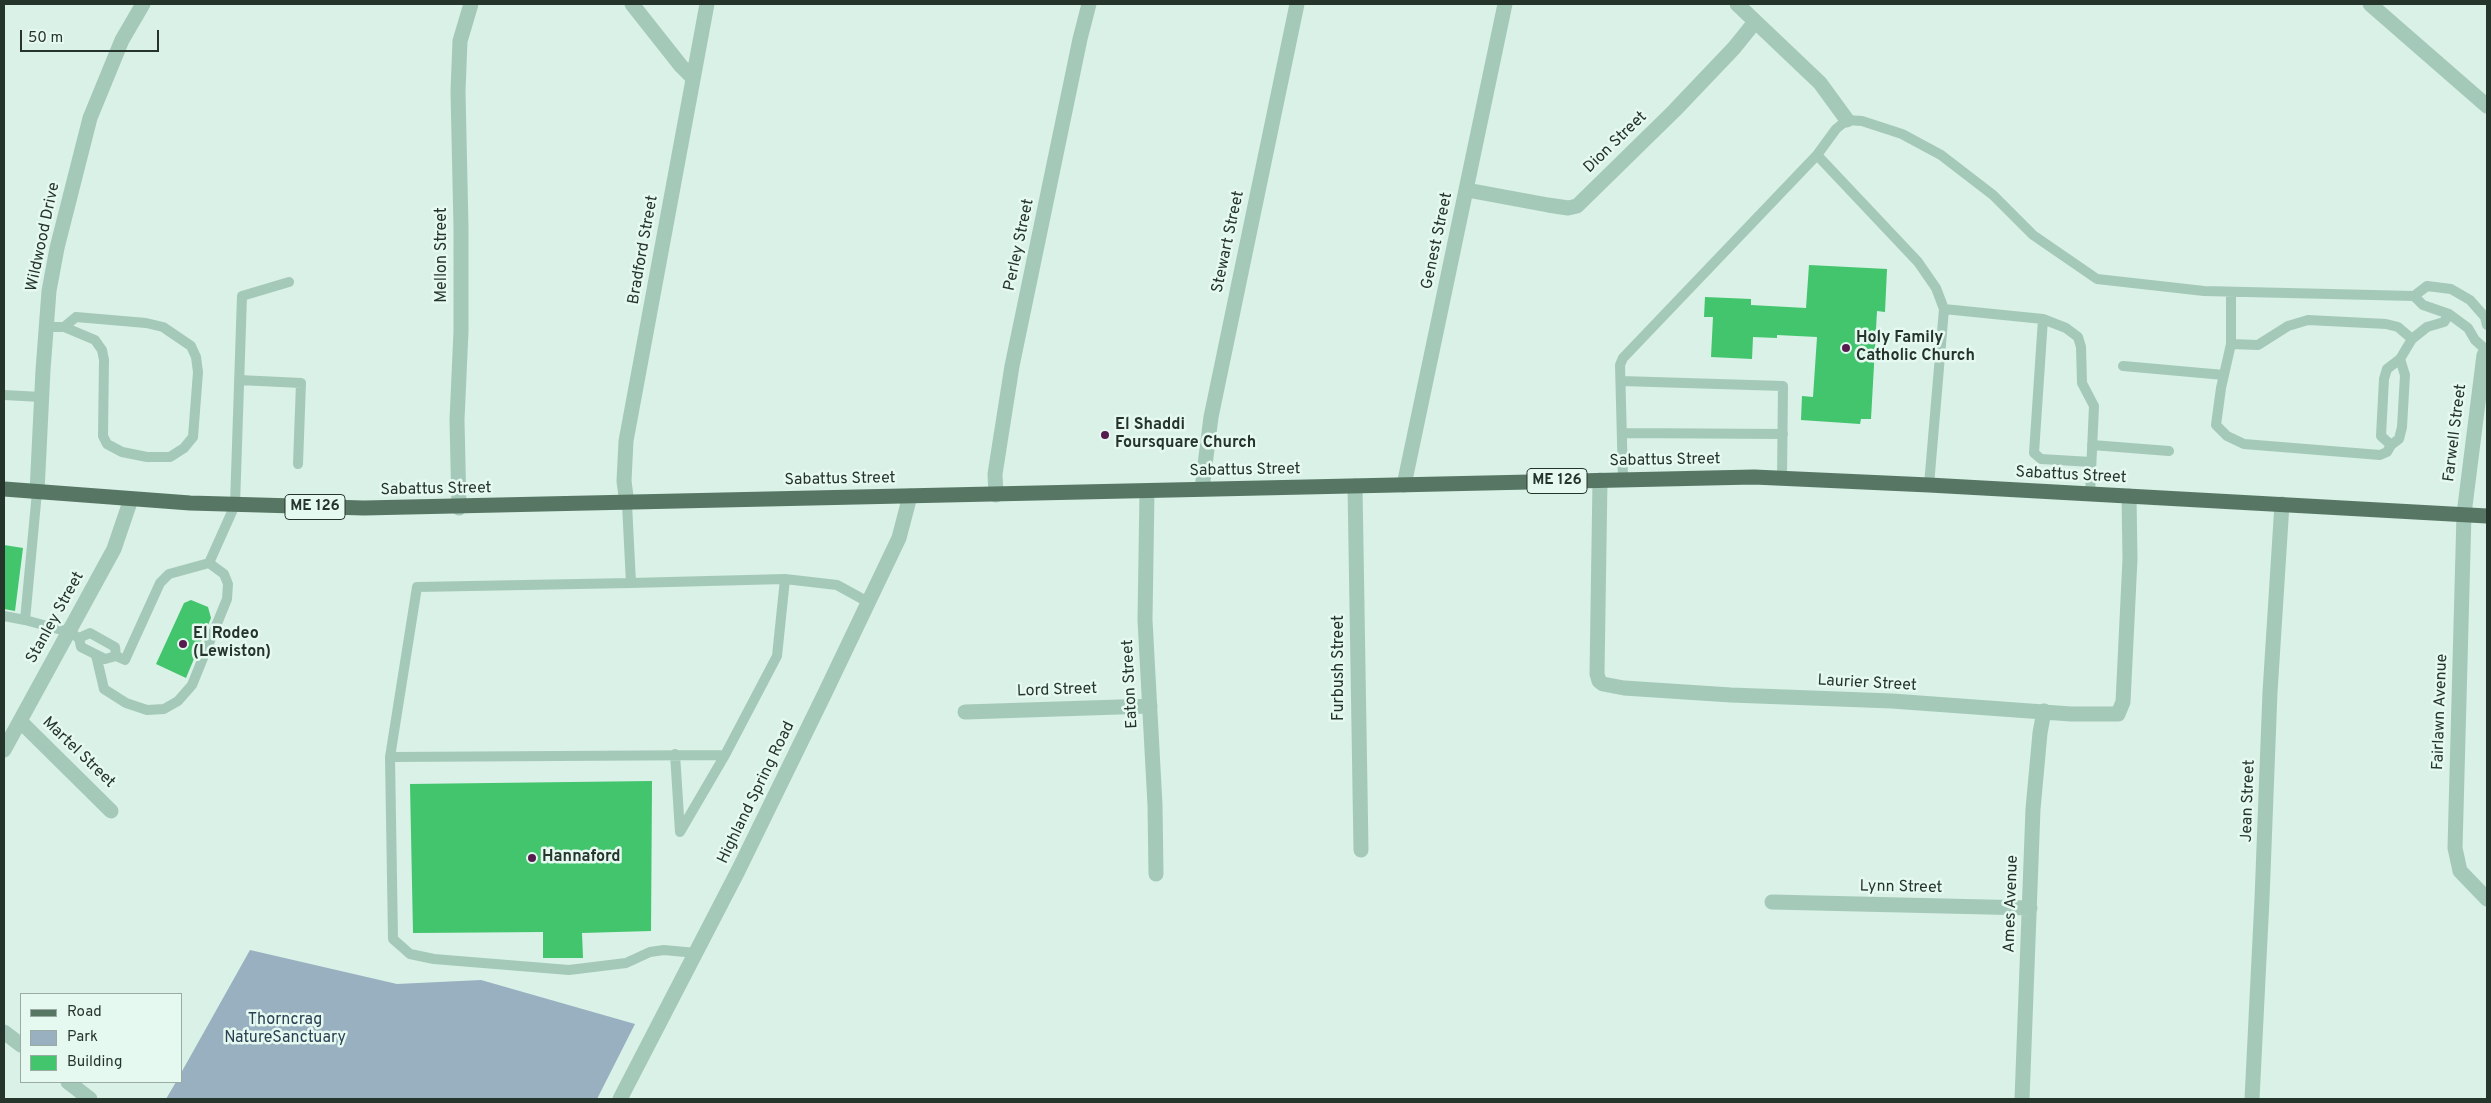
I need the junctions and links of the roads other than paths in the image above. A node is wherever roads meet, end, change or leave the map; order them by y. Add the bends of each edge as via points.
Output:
1 (143, 4) edge
2 (471, 4) edge
3 (632, 4) edge
4 (707, 4) edge
5 (1089, 4) edge
6 (1297, 4) edge
7 (1505, 4) edge
8 (1737, 4) edge
9 (2370, 4) edge
10 (1755, 22) junction
11 (693, 78) junction
12 (2487, 106) edge
13 (1846, 120) junction
14 (1817, 155) junction
15 (1467, 190) junction
16 (289, 282) dead end
17 (2232, 292) junction
18 (2414, 296) junction
19 (1944, 309) junction
20 (2449, 314) junction
21 (2043, 319) junction
22 (2487, 325) edge
23 (46, 327) junction
24 (64, 327) junction
25 (2412, 339) junction
26 (2231, 344) junction
27 (2486, 351) edge
28 (2400, 359) junction
29 (2123, 366) dead end
30 (2224, 374) junction
31 (239, 380) junction
32 (1621, 381) junction
33 (4, 395) edge
34 (41, 397) junction
35 (1622, 433) junction
36 (1783, 434) junction
37 (2092, 445) junction
38 (2391, 445) junction
39 (2168, 451) dead end
40 (2091, 462) junction
41 (298, 464) dead end
42 (1782, 478) junction
43 (1623, 479) junction
44 (1600, 480) junction
45 (1404, 485) junction
46 (1929, 485) junction
47 (1355, 486) junction
48 (4, 489) edge
49 (1202, 489) junction
50 (1147, 491) junction
51 (37, 492) junction
52 (996, 494) junction
53 (2090, 494) junction
54 (910, 496) junction
55 (2129, 496) junction
56 (131, 498) junction
57 (627, 504) junction
58 (2282, 504) junction
59 (235, 505) junction
60 (459, 508) junction
61 (2464, 514) junction
62 (2487, 516) edge
63 (209, 563) junction
64 (785, 579) junction
65 (632, 583) junction
66 (868, 602) junction
67 (4, 616) edge
68 (26, 620) junction
69 (74, 635) junction
70 (96, 654) junction
71 (116, 656) junction
72 (1150, 706) junction
73 (2044, 711) junction
74 (965, 712) dead end
75 (20, 721) junction
76 (4, 750) edge
77 (675, 754) junction
78 (725, 754) junction
79 (390, 757) junction
80 (111, 811) dead end
81 (1360, 850) dead end
82 (1156, 874) dead end
83 (2487, 899) edge
84 (1772, 902) dead end
85 (2030, 908) junction
86 (696, 953) junction
87 (4, 1032) edge
88 (20, 1045) edge
89 (69, 1083) edge
90 (90, 1099) edge
91 (620, 1099) edge
92 (2022, 1099) edge
93 (2252, 1099) edge

1 - 23 street, Wildwood Drive via 122,40 90,118 57,248
2 - 60 street, Mellon Street via 460,41 458,91 461,228 457,420
3 - 11 street
4 - 11 street, Bradford Street
5 - 52 street, Perley Street via 1012,366 995,474
6 - 49 street, Stewart Street via 1211,417
7 - 15 street, Genest Street
8 - 10 street
9 - 12 street
10 - 13 street via 1820,83
10 - 15 street, Dion Street via 1674,111 1577,206 1568,208
11 - 57 street, Bradford Street via 626,441 624,482
13 - 14 lane
13 - 17 lane via 1862,121 1902,134 1941,155 1993,195 2033,235 2097,279
14 - 19 lane via 1918,262 1936,288
14 - 32 lane via 1623,358
15 - 45 street, Genest Street
16 - 31 lane via 242,296
17 - 18 lane
17 - 26 lane
18 - 20 lane via 2422,306
18 - 22 lane via 2427,286 2451,289 2470,300 2485,317
19 - 21 lane
19 - 46 lane
20 - 25 lane via 2444,322 2427,327
20 - 27 lane via 2468,328
21 - 37 lane via 2066,328 2078,337 2082,383 2094,406
21 - 40 lane via 2034,453 2041,459
23 - 24 lane
23 - 34 street, Wildwood Drive
24 - 24 lane via 95,340 102,350 102,436 107,444 122,452 147,457 170,457 184,448 193,437 198,372 191,346 163,327 146,323 76,317
25 - 26 lane via 2398,327 2386,324 2308,320 2288,326 2258,344
25 - 28 lane
26 - 30 lane
27 - 61 street, Farwell Street
28 - 38 lane via 2406,375 2402,427 2400,439
28 - 38 lane via 2387,370 2384,379 2381,436
29 - 30 lane
30 - 38 lane via 2216,425 2227,436 2244,444 2380,455
31 - 41 lane via 301,383
31 - 59 lane
32 - 35 lane
32 - 36 lane via 1783,386
33 - 34 lane
34 - 51 street, Wildwood Drive
35 - 36 lane
35 - 43 lane
36 - 42 lane
37 - 39 lane
37 - 40 lane
40 - 53 lane
42 - 43 main road, Sabattus Street / ME 126
42 - 46 main road, Sabattus Street / ME 126
43 - 44 main road, Sabattus Street / ME 126
44 - 45 main road, Sabattus Street / ME 126
44 - 73 street, Laurier Street via 1597,674 1603,684 1731,695
45 - 47 main road, Sabattus Street / ME 126
46 - 53 main road, Sabattus Street / ME 126
47 - 49 main road, Sabattus Street / ME 126
47 - 81 street, Furbush Street
48 - 51 main road, Sabattus Street / ME 126
49 - 50 main road, Sabattus Street / ME 126
50 - 52 main road, Sabattus Street / ME 126
50 - 72 street, Eaton Street via 1145,620
51 - 56 main road, Sabattus Street / ME 126
51 - 68 lane
52 - 54 main road, Sabattus Street / ME 126
53 - 55 main road, Sabattus Street / ME 126
54 - 57 main road, Sabattus Street / ME 126
54 - 66 street, Highland Spring Road via 899,538
55 - 58 main road, Sabattus Street / ME 126
55 - 73 street, Laurier Street via 2130,560 2121,709 2118,714 2111,715
56 - 59 main road, Sabattus Street / ME 126
56 - 69 street, Stanley Street via 114,549
57 - 60 main road, Sabattus Street / ME 126
57 - 65 lane
58 - 61 main road, Sabattus Street / ME 126
58 - 93 street, Jean Street via 2270,692
59 - 60 main road, Sabattus Street / ME 126
59 - 63 lane
61 - 62 main road, Sabattus Street / ME 126
61 - 83 street, Fairlawn Avenue via 2455,848 2460,871
63 - 70 lane via 224,574 228,584 227,599 192,685 178,701 164,708 147,710 126,703 104,689
63 - 71 lane via 169,574 160,583 125,660
64 - 65 lane
64 - 66 lane via 837,585
64 - 78 lane via 777,656
65 - 79 lane via 417,587
66 - 86 street, Highland Spring Road
67 - 68 lane
68 - 69 lane
69 - 70 lane via 81,647
69 - 71 lane via 90,633 115,647
69 - 75 street, Stanley Street
70 - 71 lane via 105,659
72 - 74 street, Lord Street
72 - 82 street, Eaton Street
73 - 85 street, Ames Avenue via 2033,809
75 - 76 street, Stanley Street
75 - 80 street, Martel Street
77 - 78 lane
77 - 78 lane via 680,832
77 - 79 lane
79 - 86 lane via 393,939 410,954 434,959 569,970 626,964 650,952 664,950
84 - 85 street, Lynn Street
85 - 92 street, Ames Avenue
86 - 91 street, Highland Spring Road
87 - 88 street
89 - 90 street

